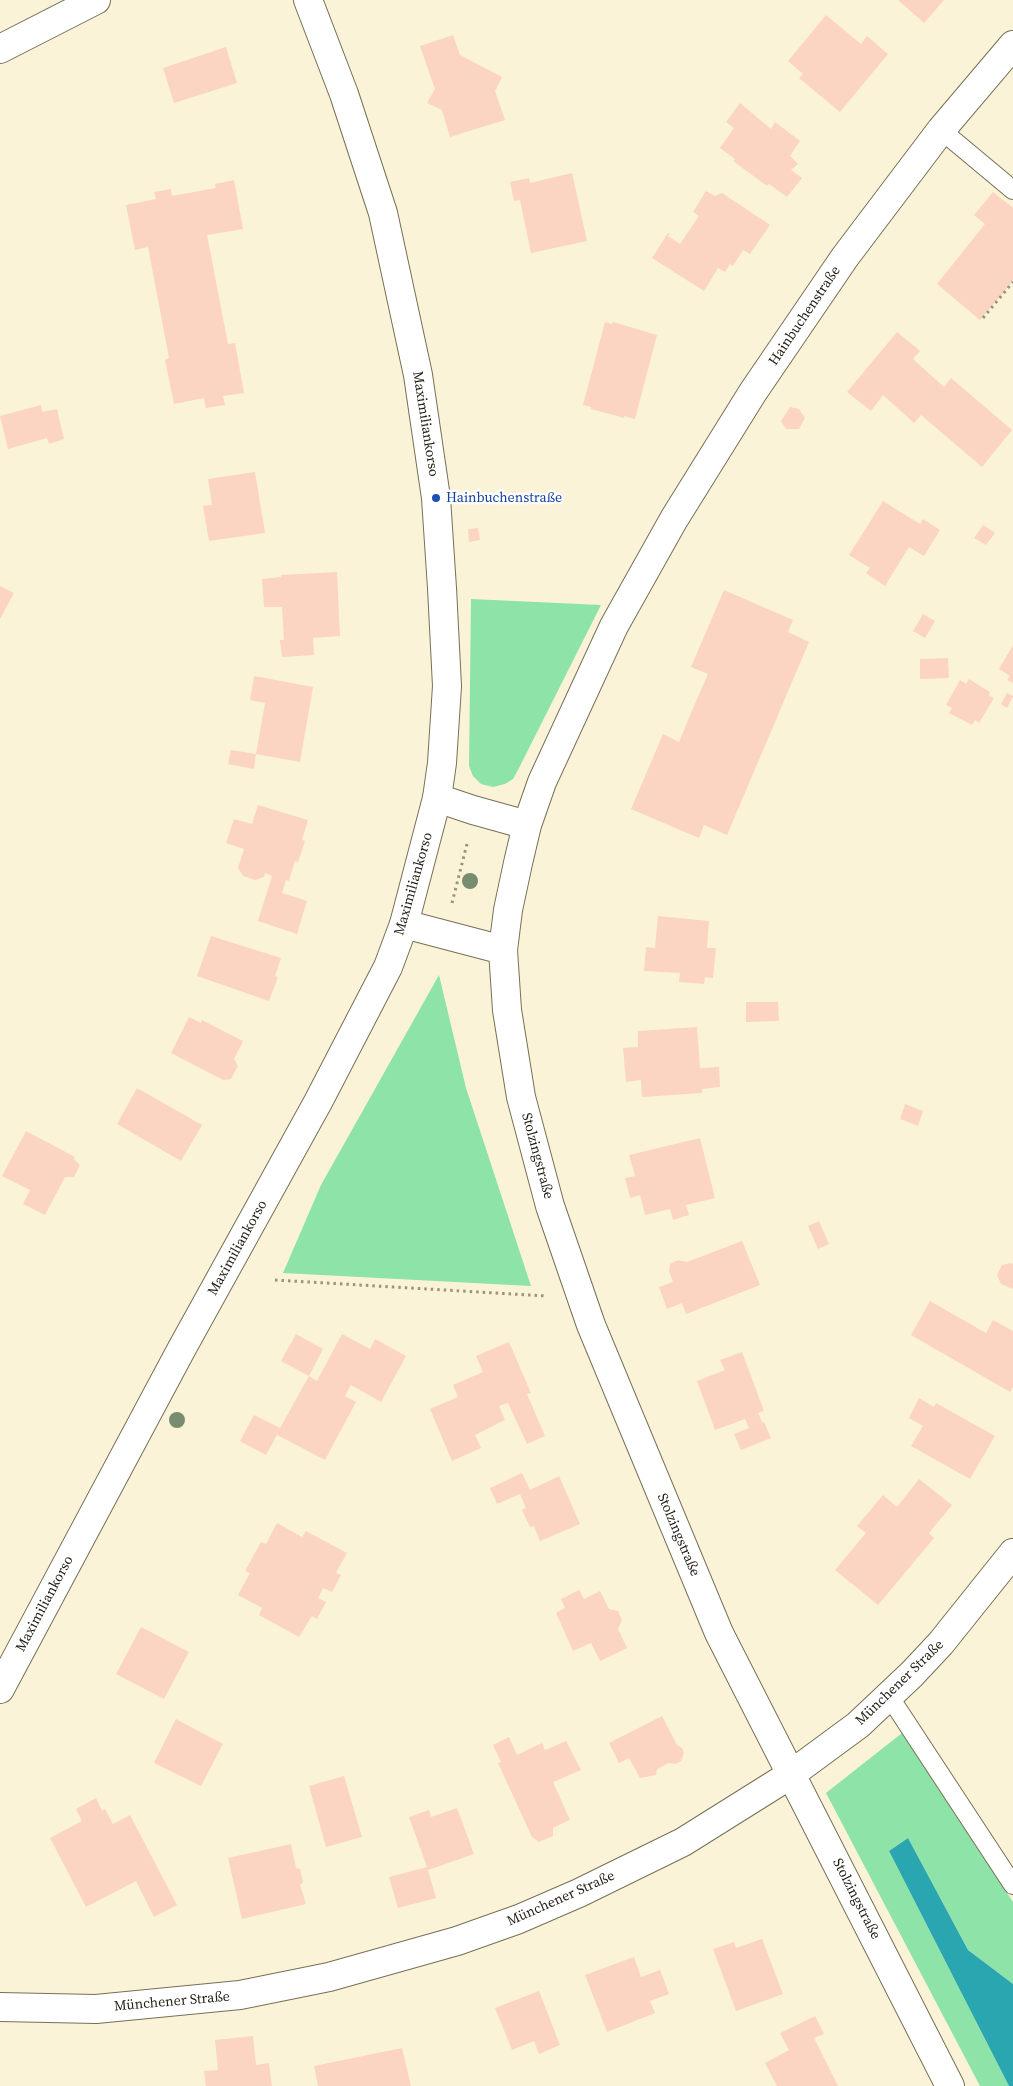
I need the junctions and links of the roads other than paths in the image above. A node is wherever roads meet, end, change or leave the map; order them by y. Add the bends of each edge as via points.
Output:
1 (96, 0) edge
2 (308, 0) edge
3 (1013, 45) edge
4 (0, 49) edge
5 (941, 130) junction
6 (1013, 190) edge
7 (437, 798) junction
8 (527, 825) junction
9 (518, 863) joint
10 (404, 924) junction
11 (503, 950) junction
12 (1013, 1553) edge
13 (6, 1662) edge
14 (0, 1689) edge
15 (889, 1696) junction
16 (790, 1775) junction
17 (1013, 1885) edge
18 (0, 2007) edge
19 (950, 2086) edge

1 - 4 street
2 - 7 street, Maximiliankorso via 344,94 383,213 418,375 436,498 447,686
3 - 5 street, Hainbuchenstraße
5 - 6 lane
5 - 8 street, Hainbuchenstraße via 845,257 754,392 674,520 600,654 542,782
7 - 8 street
7 - 10 street, Maximiliankorso
8 - 9 street, Hainbuchenstraße
9 - 11 street, Stolzingstraße
10 - 11 street
10 - 13 street, Maximiliankorso via 388,967 318,1102
11 - 16 street, Stolzingstraße via 507,1010 522,1097 550,1206 591,1325 719,1633
12 - 15 street, Münchener Straße via 941,1644
13 - 14 street, Maximiliankorso
15 - 16 street, Münchener Straße via 858,1725
15 - 17 lane
16 - 18 street, Münchener Straße via 683,1842 579,1893 457,1941 329,1977 240,1995 96,2008
16 - 19 street, Stolzingstraße

